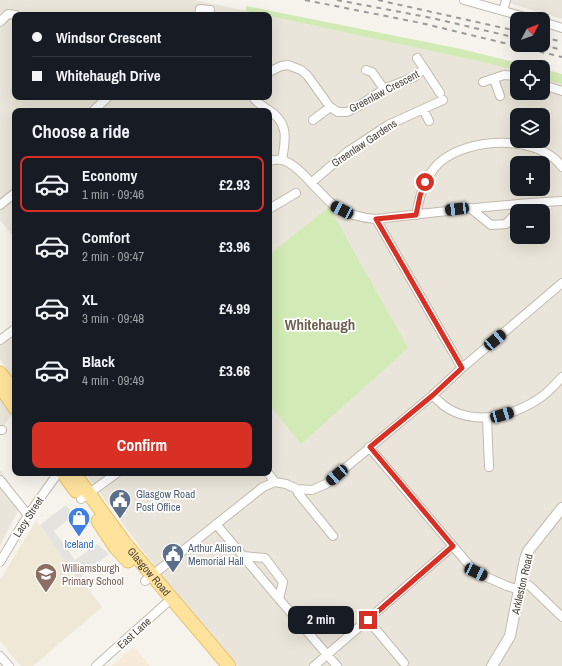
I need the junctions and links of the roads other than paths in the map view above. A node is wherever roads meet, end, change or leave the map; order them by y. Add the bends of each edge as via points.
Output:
1 (464, 0) edge
2 (506, 0) edge
3 (210, 10) dead end
4 (503, 11) junction
5 (200, 12) edge
6 (510, 13) edge
7 (12, 15) edge
8 (0, 22) edge
9 (550, 24) edge
10 (562, 28) edge
11 (417, 58) dead end
12 (424, 69) junction
13 (272, 70) edge
14 (366, 70) dead end
15 (510, 75) edge
16 (494, 79) junction
17 (483, 82) dead end
18 (550, 87) edge
19 (384, 89) junction
20 (562, 91) edge
21 (442, 96) joint
22 (500, 96) dead end
23 (105, 100) edge
24 (255, 100) edge
25 (330, 107) junction
26 (96, 108) edge
27 (265, 108) edge
28 (423, 109) junction
29 (272, 112) edge
30 (313, 120) dead end
31 (429, 121) dead end
32 (282, 160) junction
33 (272, 161) edge
34 (561, 164) edge
35 (311, 183) junction
36 (296, 193) dead end
37 (12, 195) edge
38 (562, 201) edge
39 (526, 203) joint
40 (0, 205) edge
41 (272, 207) edge
42 (470, 208) junction
43 (416, 215) junction
44 (376, 219) junction
45 (510, 220) edge
46 (562, 283) edge
47 (12, 331) edge
48 (0, 340) edge
49 (462, 368) junction
50 (0, 373) edge
51 (562, 377) edge
52 (0, 386) edge
53 (12, 389) edge
54 (433, 395) junction
55 (12, 404) edge
56 (487, 418) junction
57 (370, 447) junction
58 (489, 467) dead end
59 (56, 476) edge
60 (66, 476) edge
61 (75, 476) edge
62 (113, 476) edge
63 (270, 476) edge
64 (0, 480) edge
65 (275, 482) junction
66 (297, 489) junction
67 (85, 496) junction
68 (562, 508) edge
69 (28, 515) junction
70 (216, 524) junction
71 (333, 536) dead end
72 (453, 546) junction
73 (243, 556) junction
74 (0, 562) edge
75 (148, 578) junction
76 (520, 586) junction
77 (279, 599) junction
78 (168, 602) junction
79 (562, 617) edge
80 (368, 620) junction
81 (328, 655) junction
82 (0, 656) edge
83 (404, 663) dead end
84 (6, 665) edge
85 (96, 666) edge
86 (218, 666) edge
87 (229, 666) edge
88 (314, 666) edge
89 (337, 666) edge
90 (492, 666) edge

1 - 4 street
2 - 4 street
3 - 5 street via 200,9
4 - 6 street
7 - 8 street
9 - 10 street
11 - 12 street, Greenlaw Crescent
12 - 19 street, Greenlaw Crescent via 414,77
12 - 21 street, Greenlaw Crescent
13 - 25 street via 288,65 301,70
14 - 19 street via 372,72
15 - 16 street
16 - 17 street
16 - 22 street
18 - 20 street
19 - 25 street, Greenlaw Crescent via 347,112 338,112
21 - 28 street, Greenlaw Gardens
23 - 26 street
24 - 27 street
25 - 30 street
28 - 31 street
28 - 35 street, Greenlaw Gardens via 388,125 347,152
29 - 32 street via 282,122 284,131
32 - 33 street
32 - 35 street via 292,164
34 - 43 street via 541,150 522,145 499,143 470,147 450,156 433,170 425,182
35 - 44 street via 334,206 350,214
36 - 41 street
37 - 40 street
38 - 39 street
39 - 42 street
42 - 43 street
42 - 45 street via 491,225 506,224
43 - 44 street
44 - 49 street
46 - 49 street
47 - 48 street
49 - 54 street
50 - 53 main road
51 - 56 street via 538,400 517,411
52 - 55 main road
54 - 56 street via 442,404 458,413
54 - 57 street
56 - 58 street
57 - 66 street via 326,484 312,490
57 - 72 street
59 - 69 street, Lacy Street
60 - 67 main road, Glasgow Road
61 - 67 main road, Glasgow Road
62 - 67 street
63 - 65 street
64 - 69 street
65 - 66 street
65 - 70 street via 263,487
66 - 71 street
67 - 75 main road, Glasgow Road via 116,548
68 - 76 street, Arkleston Road via 528,551
69 - 74 street, Lacy Street
70 - 73 street
70 - 75 street
72 - 76 street via 476,572 507,586
72 - 80 street
73 - 77 street
73 - 77 street via 265,558 283,582
75 - 78 main road, Glasgow Road
76 - 79 street via 530,586
76 - 90 street, Arkleston Road via 510,636
77 - 81 street
78 - 85 street, East Lane
78 - 86 main road, Glasgow Road
78 - 87 main road, Glasgow Road
80 - 81 street
80 - 83 street
81 - 88 street
81 - 89 street
82 - 84 street

